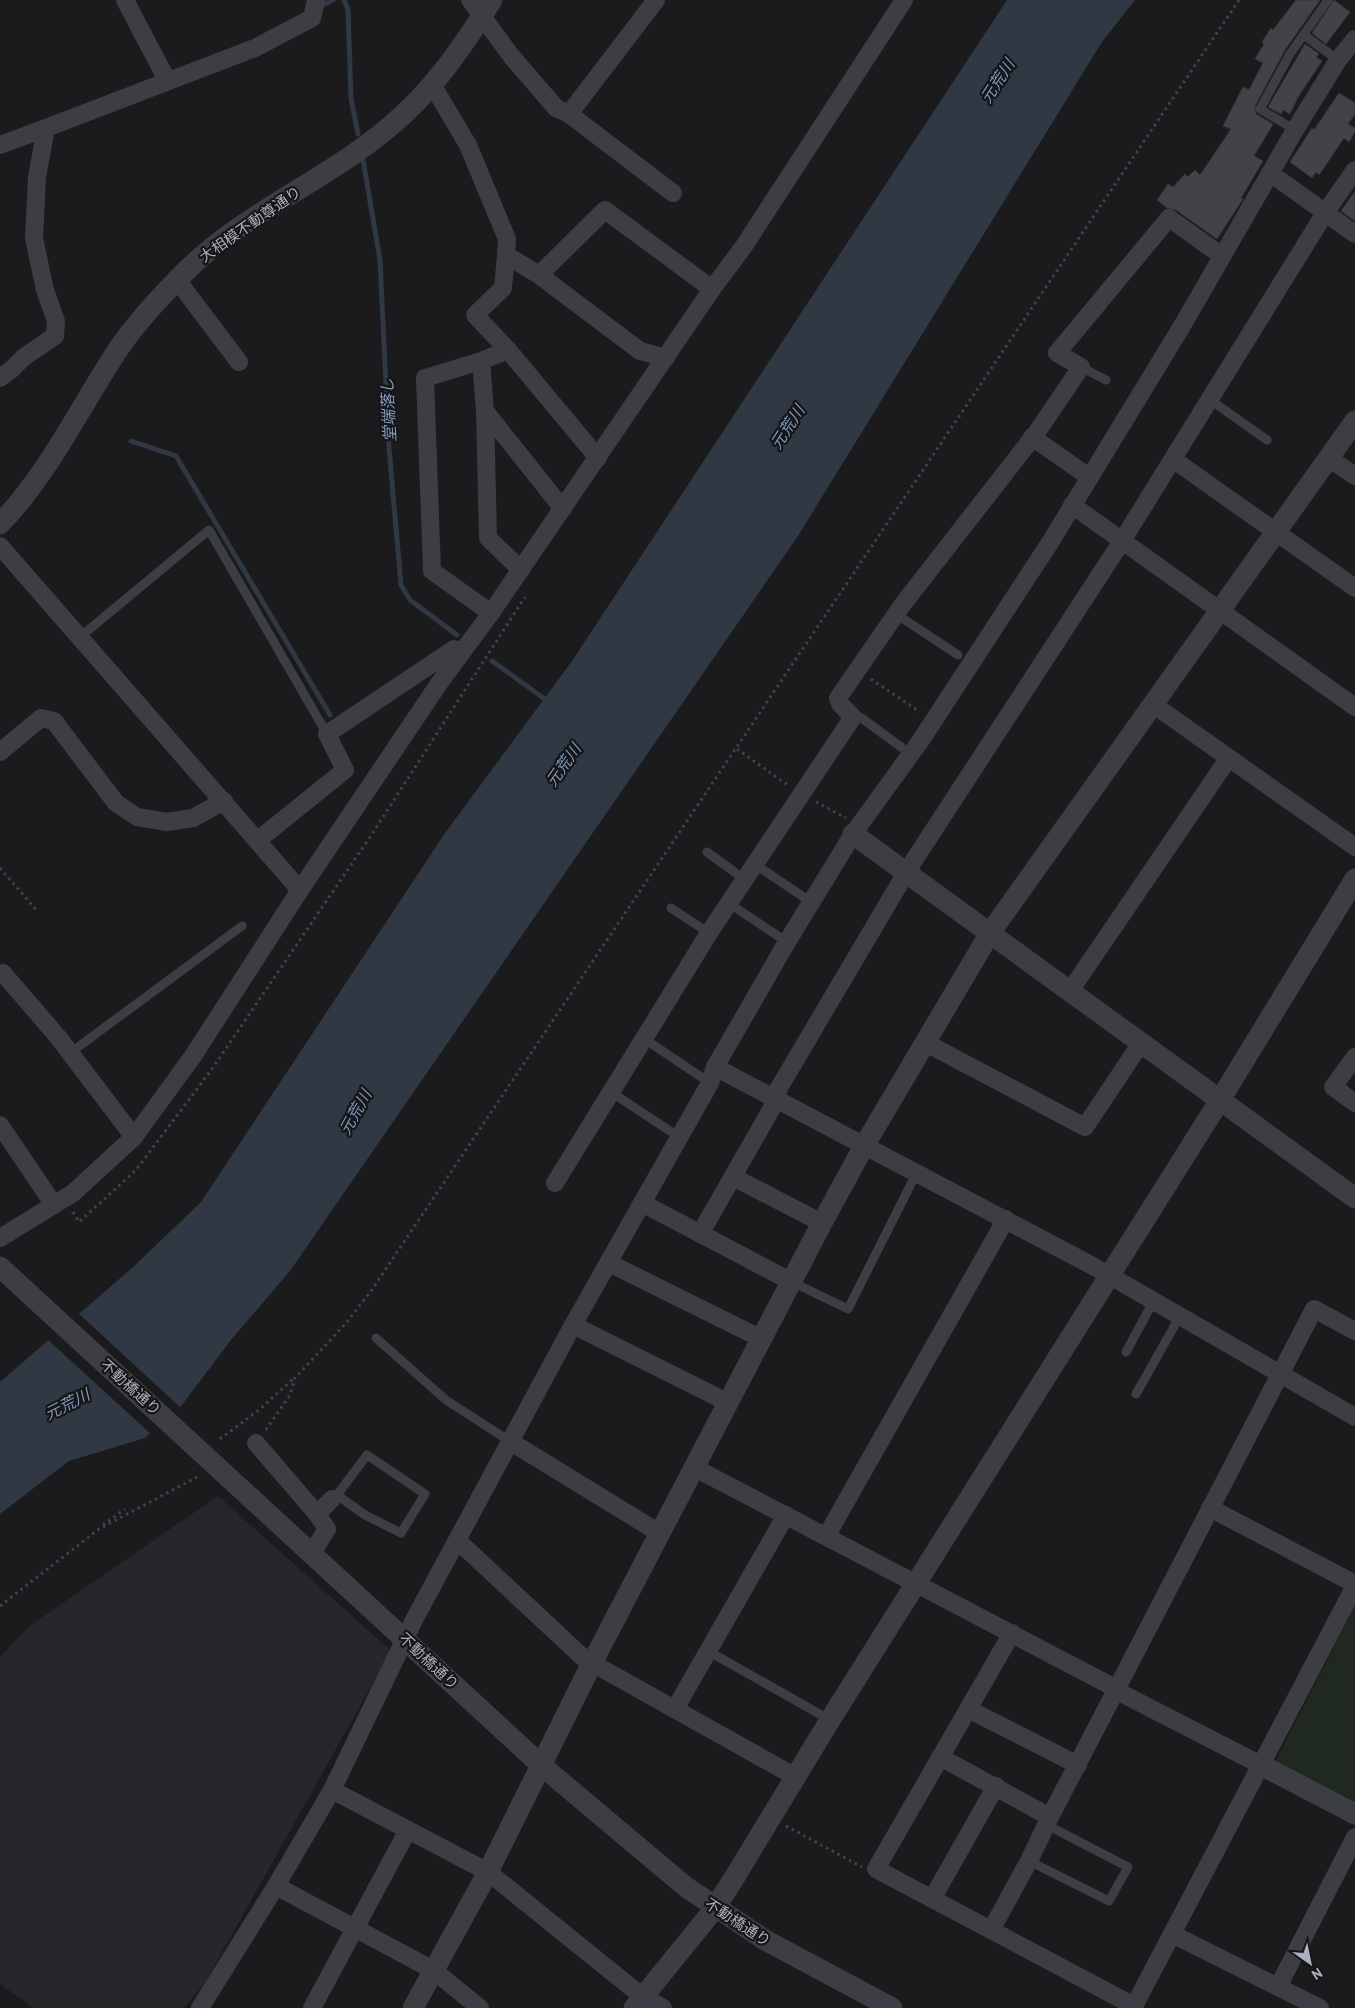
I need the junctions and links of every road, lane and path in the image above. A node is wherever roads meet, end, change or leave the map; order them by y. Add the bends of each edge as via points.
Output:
1 (125, 0) edge
2 (316, 0) edge
3 (656, 0) edge
4 (904, 0) edge
5 (1239, 0) edge
6 (1328, 0) edge
7 (481, 6) edge
8 (1304, 35) junction
9 (1355, 39) edge
10 (1338, 60) junction
11 (167, 80) junction
12 (433, 86) junction
13 (568, 114) junction
14 (46, 128) junction
15 (1295, 130) junction
16 (0, 145) edge
17 (1355, 170) edge
18 (1270, 174) junction
19 (673, 193) dead end
20 (1325, 213) junction
21 (1355, 234) edge
22 (506, 255) junction
23 (1222, 256) junction
24 (538, 275) junction
25 (177, 280) junction
26 (712, 290) junction
27 (508, 350) junction
28 (640, 351) junction
29 (666, 358) junction
30 (481, 361) junction
31 (238, 362) dead end
32 (1081, 367) junction
33 (654, 376) junction
34 (0, 378) edge
35 (1106, 380) dead end
36 (1209, 399) junction
37 (485, 411) junction
38 (1355, 421) edge
39 (1032, 438) junction
40 (1267, 440) dead end
41 (598, 458) junction
42 (1329, 458) junction
43 (1174, 460) junction
44 (1355, 476) edge
45 (1089, 477) junction
46 (1072, 505) junction
47 (563, 509) junction
48 (0, 524) edge
49 (1274, 533) junction
50 (1122, 541) junction
51 (0, 546) edge
52 (521, 570) junction
53 (1355, 588) edge
54 (527, 594) dead end
55 (1220, 610) junction
56 (491, 614) junction
57 (896, 614) junction
58 (80, 637) junction
59 (462, 652) junction
60 (958, 655) dead end
61 (857, 670) junction
62 (1154, 705) junction
63 (1355, 707) edge
64 (919, 712) dead end
65 (851, 715) junction
66 (327, 734) junction
67 (901, 747) dead end
68 (737, 749) junction
69 (0, 752) edge
70 (748, 757) dead end
71 (1228, 759) junction
72 (224, 801) junction
73 (853, 834) junction
74 (258, 840) junction
75 (1355, 847) edge
76 (707, 852) dead end
77 (756, 865) junction
78 (0, 868) edge
79 (907, 871) junction
80 (744, 879) junction
81 (1355, 879) edge
82 (300, 890) junction
83 (812, 902) junction
84 (730, 904) junction
85 (671, 908) dead end
86 (38, 912) dead end
87 (242, 926) dead end
88 (709, 933) junction
89 (990, 933) junction
90 (787, 942) junction
91 (3, 974) dead end
92 (1070, 991) junction
93 (643, 1038) junction
94 (1141, 1042) junction
95 (926, 1043) junction
96 (70, 1053) junction
97 (1355, 1057) edge
98 (713, 1075) junction
99 (611, 1092) junction
100 (775, 1098) junction
101 (1220, 1100) junction
102 (1355, 1103) edge
103 (0, 1125) edge
104 (679, 1137) junction
105 (134, 1138) junction
106 (864, 1146) junction
107 (916, 1174) junction
108 (733, 1176) junction
109 (555, 1183) dead end
110 (1355, 1198) edge
111 (642, 1203) junction
112 (54, 1205) junction
113 (1006, 1219) junction
114 (79, 1222) dead end
115 (822, 1223) junction
116 (700, 1234) junction
117 (0, 1238) edge
118 (609, 1263) junction
119 (0, 1267) edge
120 (1110, 1276) junction
121 (792, 1282) junction
122 (1153, 1302) junction
123 (1180, 1316) junction
124 (573, 1324) junction
125 (1355, 1332) edge
126 (376, 1338) dead end
127 (762, 1339) junction
128 (1126, 1352) dead end
129 (1280, 1374) junction
130 (295, 1378) junction
131 (1136, 1394) dead end
132 (729, 1403) junction
133 (1355, 1417) edge
134 (220, 1439) dead end
135 (510, 1442) junction
136 (256, 1444) joint
137 (695, 1468) junction
138 (207, 1471) dead end
139 (335, 1498) junction
140 (1210, 1508) junction
141 (125, 1509) dead end
142 (317, 1514) junction
143 (786, 1515) junction
144 (98, 1529) junction
145 (661, 1534) junction
146 (828, 1535) junction
147 (458, 1541) junction
148 (312, 1553) junction
149 (917, 1584) junction
150 (1355, 1585) edge
151 (0, 1606) edge
152 (1012, 1633) junction
153 (406, 1640) junction
154 (708, 1652) junction
155 (591, 1664) junction
156 (1117, 1690) junction
157 (675, 1709) junction
158 (968, 1709) junction
159 (830, 1720) junction
160 (940, 1757) junction
161 (1078, 1765) junction
162 (1261, 1765) junction
163 (542, 1766) junction
164 (796, 1776) junction
165 (996, 1786) junction
166 (332, 1790) junction
167 (1355, 1814) edge
168 (1048, 1821) junction
169 (785, 1826) dead end
170 (408, 1830) junction
171 (1355, 1837) edge
172 (1029, 1861) junction
173 (876, 1869) junction
174 (488, 1872) junction
175 (276, 1886) junction
176 (932, 1899) junction
177 (715, 1908) junction
178 (355, 1928) junction
179 (991, 1930) junction
180 (1172, 1934) junction
181 (433, 1970) junction
182 (1278, 1987) junction
183 (638, 2002) edge
184 (209, 2005) edge
185 (1133, 2007) edge
186 (312, 2008) edge
187 (413, 2008) edge
188 (480, 2008) edge
189 (663, 2008) edge
190 (892, 2008) edge
191 (1320, 2008) edge

1 - 11 street
2 - 11 street via 312,18 255,48
3 - 13 street
4 - 26 street
5 - 68 path
6 - 8 lane
7 - 12 street, 大相模不動尊通り
7 - 13 street via 556,108
8 - 10 lane
8 - 15 lane via 1260,109
9 - 10 street
10 - 15 street
11 - 14 street
12 - 22 street via 468,145 507,239
12 - 25 street, 大相模不動尊通り via 387,130 220,242
13 - 19 street
14 - 16 street
14 - 34 street via 37,177 34,238 45,290 56,321 54,336
15 - 18 street
17 - 20 street
18 - 20 street
18 - 23 street
20 - 21 street
20 - 36 street
22 - 24 street
22 - 27 street via 503,288 475,315
23 - 32 street via 1169,218 1057,352
23 - 45 street
24 - 26 street via 604,210
24 - 28 street
25 - 31 street
25 - 48 street, 大相模不動尊通り via 110,360 52,457
26 - 29 street
27 - 30 street
27 - 41 street
28 - 29 street
28 - 33 street
29 - 33 street
30 - 37 street
30 - 56 street via 426,378 432,572
32 - 35 lane
32 - 39 street
33 - 41 street
36 - 40 lane
36 - 43 street
37 - 47 street
37 - 52 street via 488,538
38 - 42 street
39 - 45 street
39 - 57 street
41 - 47 street
42 - 44 street
42 - 49 street
43 - 49 street
43 - 50 street
45 - 46 street
46 - 50 street
46 - 73 street via 921,740
47 - 52 street
49 - 53 street
49 - 55 street
50 - 55 street
50 - 79 street
51 - 58 street
52 - 56 street
54 - 114 path via 372,834 212,1069 136,1170
55 - 62 street
55 - 63 street
56 - 59 street
57 - 60 lane
57 - 61 street
58 - 66 lane via 209,530
58 - 72 street
59 - 66 street via 454,649
59 - 82 street
61 - 64 path
61 - 65 street via 838,698
62 - 71 street
62 - 89 street
65 - 67 lane via 860,717
65 - 77 street via 853,717
66 - 74 street via 345,770
68 - 70 path
68 - 130 path via 372,1291
69 - 72 street via 41,718 54,722 116,803 137,817 167,822 193,818
71 - 75 street
71 - 92 street
72 - 74 street
73 - 79 street
73 - 83 street
74 - 82 street
76 - 80 lane
77 - 80 street
77 - 83 lane
78 - 86 path
79 - 89 street
79 - 100 street
80 - 84 street
81 - 101 street
82 - 105 street via 193,1056
83 - 90 street
84 - 88 street
84 - 90 lane
85 - 88 lane
87 - 96 lane
88 - 93 street
89 - 92 street
89 - 95 street
90 - 98 street
91 - 96 street
92 - 94 street
93 - 98 lane
93 - 99 street
94 - 95 street via 1085,1127
94 - 101 street
95 - 106 street
96 - 105 street
97 - 102 street via 1333,1087
98 - 100 street
98 - 104 street
99 - 104 lane
99 - 109 street
100 - 106 street
100 - 108 street
101 - 110 street
101 - 120 street
103 - 112 street
104 - 111 street
105 - 112 street via 73,1193
106 - 107 street
106 - 115 street
107 - 113 street
107 - 121 lane via 848,1309
108 - 115 street
108 - 116 street
111 - 116 street
111 - 118 street
112 - 117 street
113 - 120 street
113 - 146 street
115 - 121 street
116 - 121 street
118 - 124 street
118 - 127 street
119 - 148 street, 不動橋通り
120 - 122 street
120 - 149 street
121 - 127 street
122 - 123 street
122 - 128 lane
123 - 129 street
123 - 131 lane
124 - 132 street
124 - 135 street
125 - 129 street via 1314,1309
126 - 135 lane via 446,1400
127 - 132 street
129 - 133 street
129 - 140 street
130 - 134 path
130 - 136 path via 290,1395
132 - 137 street
135 - 145 street
135 - 147 street
136 - 142 street
137 - 143 street
137 - 145 street
138 - 144 path
139 - 139 lane via 366,1455 425,1494 400,1533
139 - 142 street
140 - 150 street
140 - 156 street
141 - 144 path
142 - 148 street via 327,1529
143 - 146 street
143 - 154 street
144 - 151 path
145 - 155 street
146 - 149 street
147 - 153 street
147 - 155 street
148 - 153 street, 不動橋通り
149 - 152 street
149 - 159 street
150 - 162 street
152 - 156 street
152 - 158 street
153 - 163 street, 不動橋通り
153 - 166 street
154 - 157 street
154 - 159 lane
155 - 157 street
155 - 163 street
156 - 161 street
156 - 162 street
157 - 164 street
158 - 160 street
158 - 161 street
159 - 164 street
160 - 165 street
160 - 173 street
161 - 168 street
162 - 167 street
162 - 180 street
163 - 174 street
163 - 177 street, 不動橋通り
164 - 177 street
165 - 168 street
165 - 176 street
166 - 170 street
166 - 175 street
168 - 172 street
168 - 172 lane via 1128,1866 1110,1900
169 - 173 path via 866,1869
170 - 174 street
170 - 178 street
171 - 182 street
172 - 179 street
173 - 176 street
174 - 181 street
174 - 183 street
175 - 178 street
175 - 184 street
176 - 179 street
177 - 183 street
177 - 190 street, 不動橋通り via 765,1940
178 - 181 street
178 - 186 street
179 - 185 street
180 - 182 street
180 - 185 street
181 - 187 street
181 - 188 street
182 - 191 street
183 - 189 street

